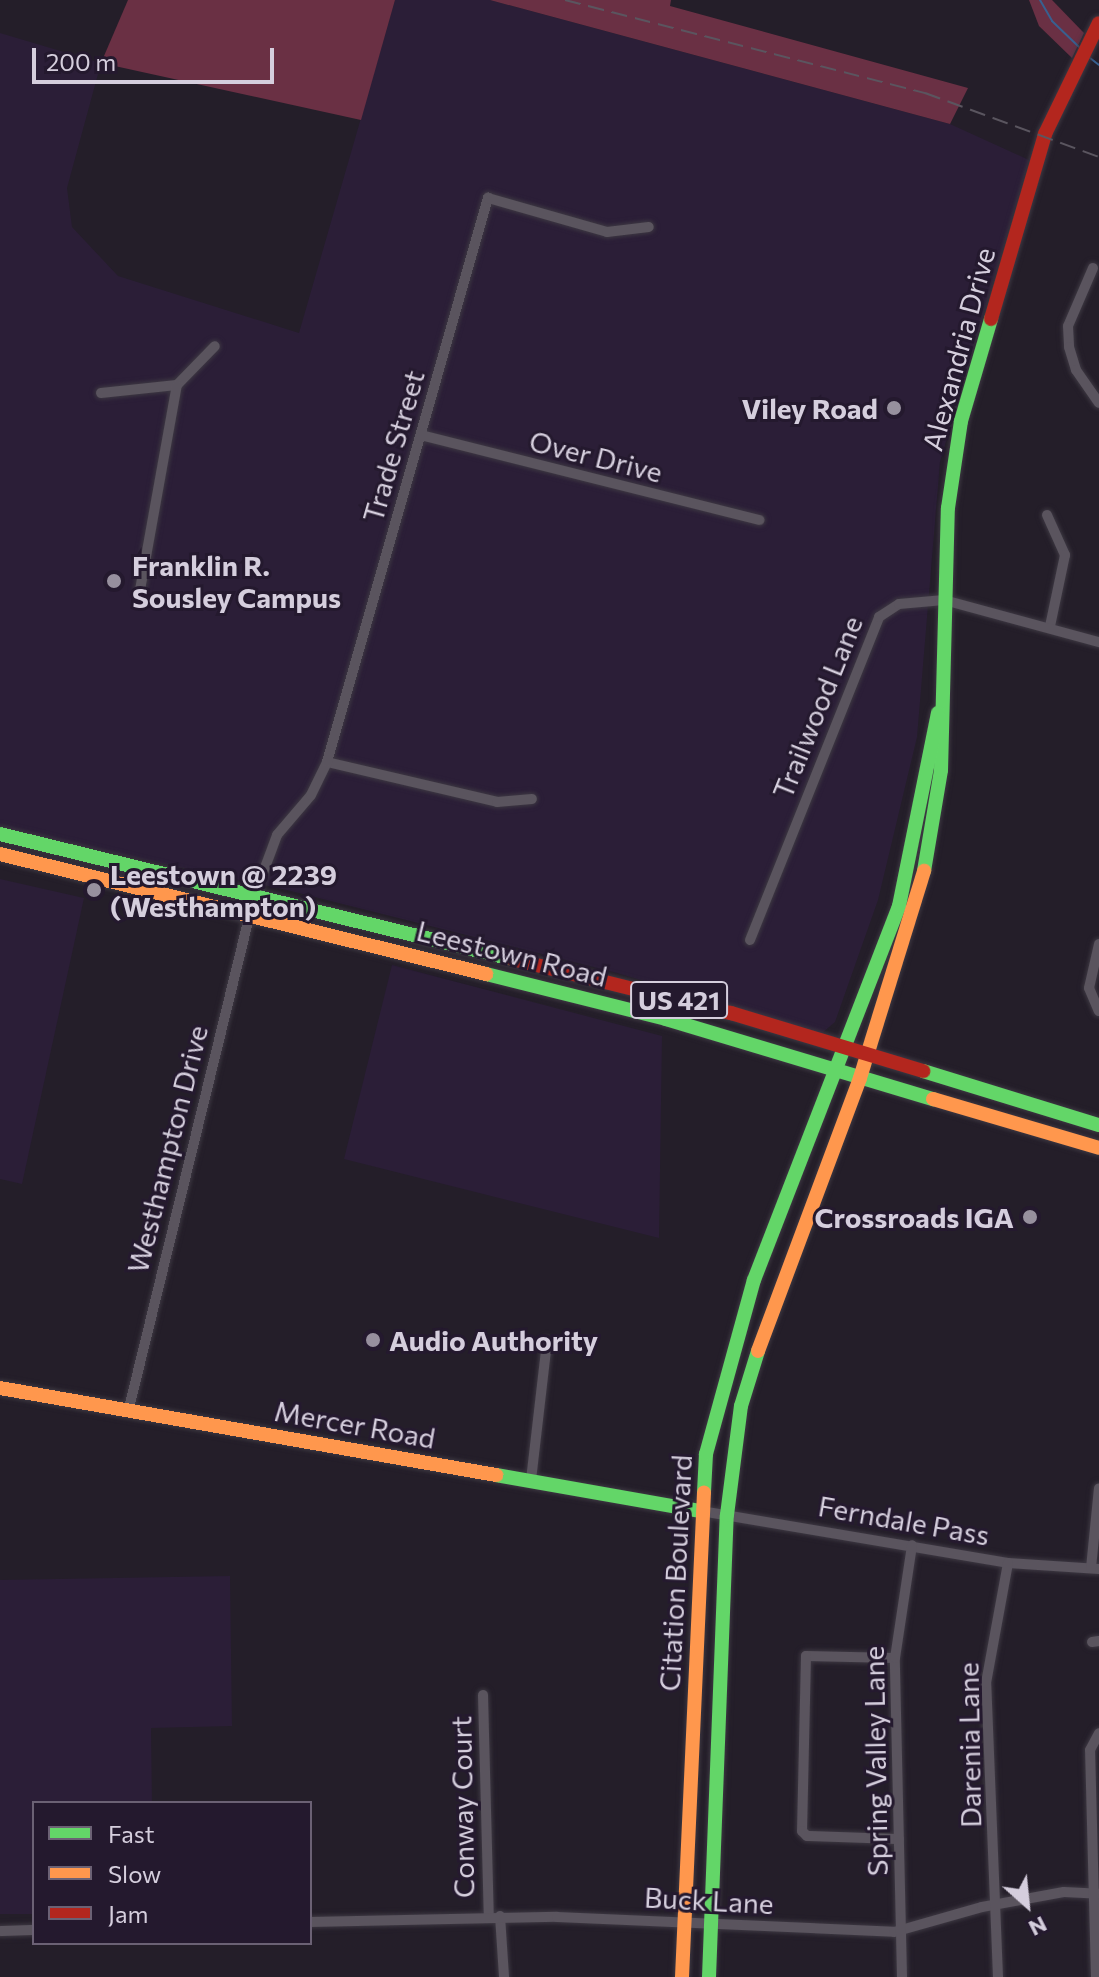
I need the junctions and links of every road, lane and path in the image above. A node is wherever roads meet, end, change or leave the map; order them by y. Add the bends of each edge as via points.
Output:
1 (1099, 23) edge
2 (649, 227) dead end
3 (1093, 268) dead end
4 (215, 346) dead end
5 (177, 385) junction
6 (101, 393) dead end
7 (1099, 403) edge
8 (421, 435) junction
9 (1047, 515) dead end
10 (759, 520) dead end
11 (140, 590) dead end
12 (944, 600) junction
13 (1050, 626) junction
14 (1099, 642) edge
15 (940, 705) junction
16 (327, 762) junction
17 (532, 799) dead end
18 (0, 834) edge
19 (0, 854) edge
20 (254, 897) junction
21 (250, 914) junction
22 (750, 940) dead end
23 (1099, 944) edge
24 (1099, 1011) edge
25 (842, 1050) junction
26 (866, 1057) junction
27 (833, 1070) junction
28 (860, 1078) junction
29 (1099, 1125) edge
30 (1099, 1148) edge
31 (547, 1342) dead end
32 (0, 1388) edge
33 (128, 1412) junction
34 (531, 1480) junction
35 (1099, 1488) edge
36 (701, 1511) junction
37 (727, 1515) junction
38 (912, 1545) junction
39 (1008, 1563) junction
40 (1095, 1568) edge
41 (895, 1658) junction
42 (483, 1695) dead end
43 (1099, 1733) edge
44 (899, 1839) junction
45 (1096, 1894) edge
46 (996, 1906) junction
47 (494, 1916) junction
48 (312, 1922) edge
49 (684, 1923) junction
50 (711, 1926) junction
51 (32, 1930) edge
52 (0, 1931) edge
53 (901, 1932) junction
54 (504, 1977) edge
55 (682, 1977) edge
56 (709, 1977) edge
57 (902, 1977) edge
58 (998, 1977) edge
59 (1096, 1977) edge

1 - 12 main road, Alexandria Drive via 1045,134 970,386 951,481
2 - 8 street, Trade Street via 607,232 488,198
3 - 7 street via 1068,326 1076,370
4 - 5 street
5 - 6 street
5 - 11 street
8 - 10 street, Over Drive
8 - 16 street, Trade Street
9 - 13 street via 1065,555
12 - 13 street, Trailwood Lane
12 - 15 main road, Alexandria Drive
12 - 22 street, Trailwood Lane via 899,604 879,617 870,631
13 - 14 street, Trailwood Lane
15 - 25 main road, Alexandria Drive via 899,906
15 - 26 main road, Alexandria Drive via 941,770 922,883
16 - 17 street via 497,802
16 - 20 street, Trade Street via 311,795 277,835
18 - 20 main road, Leestown Road / US 421
19 - 21 main road, Leestown Road / US 421
20 - 21 street, Westhampton Drive
20 - 25 main road, Leestown Road / US 421 via 731,1013
21 - 27 main road, Leestown Road / US 421 via 650,1015
21 - 33 street, Westhampton Drive
23 - 24 street via 1089,988
25 - 26 main road, Leestown Road / US 421
25 - 27 main road, Citation Boulevard
26 - 28 main road, Citation Boulevard
26 - 29 main road, Leestown Road / US 421 via 970,1083
27 - 28 main road, Leestown Road / US 421
27 - 36 main road, Citation Boulevard via 737,1336 706,1454
28 - 30 main road, Leestown Road / US 421
28 - 37 main road, Citation Boulevard via 755,1355 741,1406
31 - 34 street
32 - 33 main road, Mercer Road
33 - 34 main road, Mercer Road
34 - 36 main road, Mercer Road
35 - 40 street
36 - 37 street, Ferndale Pass
36 - 49 main road, Citation Boulevard
37 - 38 street, Ferndale Pass
37 - 50 main road, Citation Boulevard
38 - 39 street, Ferndale Pass
38 - 41 street, Spring Valley Lane
39 - 40 street, Ferndale Pass
39 - 46 street, Darenia Lane via 986,1683
41 - 44 street, Spring Valley Lane
41 - 44 street via 806,1656 802,1831 807,1836
42 - 47 street, Conway Court
43 - 45 street via 1090,1750
44 - 53 street, Spring Valley Lane
45 - 46 street, Buck Lane via 1064,1892
45 - 59 street
46 - 53 street, Buck Lane
46 - 58 street, Darenia Lane
47 - 48 street, Buck Lane
47 - 49 street, Buck Lane
47 - 54 street, Conway Court
49 - 50 street, Buck Lane
49 - 55 main road, Citation Boulevard
50 - 53 street, Buck Lane
50 - 56 main road, Citation Boulevard
51 - 52 street
53 - 57 street, Spring Valley Lane

